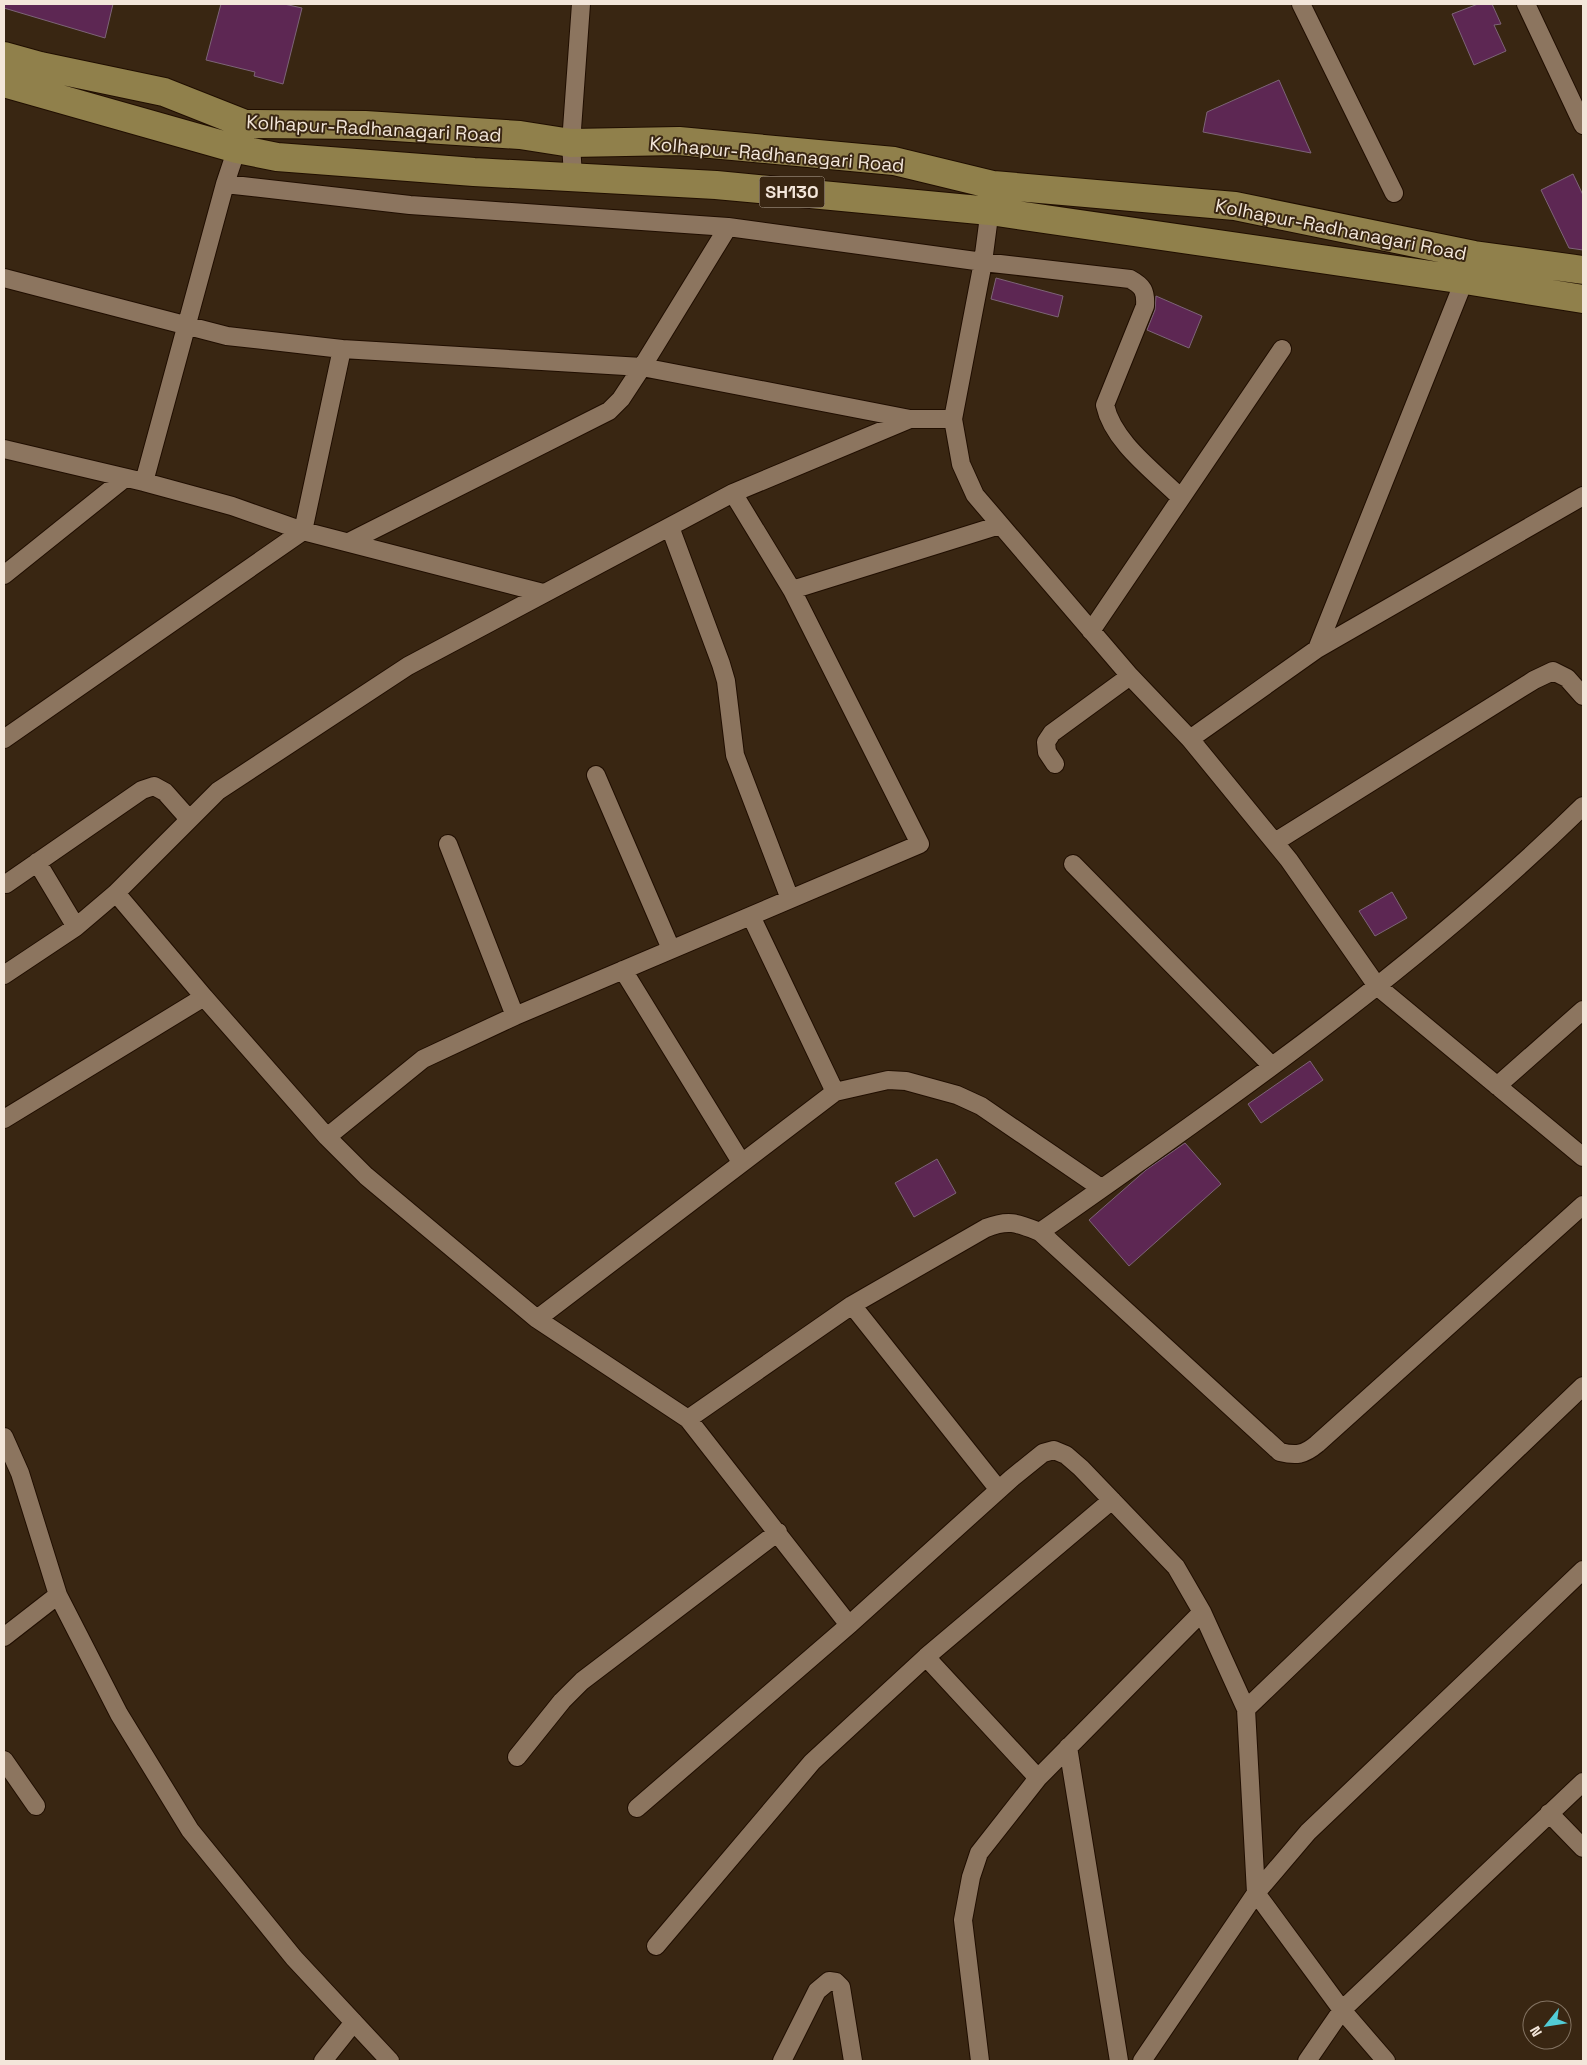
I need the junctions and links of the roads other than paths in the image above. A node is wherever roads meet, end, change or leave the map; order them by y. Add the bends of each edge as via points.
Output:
1 (581, 4) edge
2 (1301, 4) edge
3 (1526, 4) edge
4 (4, 56) edge
5 (4, 83) edge
6 (1583, 125) edge
7 (241, 137) junction
8 (572, 143) junction
9 (574, 177) junction
10 (225, 184) junction
11 (1394, 193) dead end
12 (991, 198) junction
13 (728, 227) junction
14 (983, 262) junction
15 (1469, 268) junction
16 (1583, 270) edge
17 (4, 278) edge
18 (1583, 299) edge
19 (187, 327) junction
20 (342, 349) junction
21 (1282, 349) dead end
22 (642, 367) junction
23 (910, 419) junction
24 (953, 419) junction
25 (4, 449) edge
26 (125, 478) junction
27 (144, 482) junction
28 (733, 494) junction
29 (1583, 496) edge
30 (1181, 498) junction
31 (1000, 525) junction
32 (670, 527) junction
33 (303, 531) junction
34 (349, 542) junction
35 (4, 575) edge
36 (792, 590) junction
37 (543, 593) junction
38 (1091, 631) junction
39 (1317, 649) junction
40 (1130, 676) junction
41 (1583, 696) edge
42 (4, 739) edge
43 (1190, 739) junction
44 (1055, 764) dead end
45 (596, 775) dead end
46 (1583, 806) edge
47 (188, 819) junction
48 (1275, 842) junction
49 (448, 844) dead end
50 (37, 862) junction
51 (1073, 864) dead end
52 (5, 884) edge
53 (116, 893) junction
54 (790, 899) junction
55 (751, 916) junction
56 (76, 927) junction
57 (671, 949) junction
58 (623, 970) junction
59 (4, 975) edge
60 (1377, 986) junction
61 (204, 997) junction
62 (1583, 1010) edge
63 (515, 1016) junction
64 (1271, 1065) junction
65 (1497, 1086) junction
66 (835, 1092) junction
67 (4, 1119) edge
68 (327, 1137) junction
69 (1583, 1157) edge
70 (742, 1162) junction
71 (1101, 1188) junction
72 (1583, 1205) edge
73 (1040, 1232) junction
74 (852, 1305) junction
75 (537, 1319) junction
76 (1583, 1386) edge
77 (688, 1419) junction
78 (4, 1437) edge
79 (999, 1490) junction
80 (1112, 1500) junction
81 (778, 1532) junction
82 (1583, 1570) edge
83 (58, 1596) junction
84 (1202, 1612) junction
85 (849, 1625) junction
86 (4, 1637) edge
87 (926, 1657) junction
88 (1246, 1709) junction
89 (1068, 1747) junction
90 (517, 1756) dead end
91 (4, 1760) edge
92 (1038, 1778) junction
93 (1583, 1782) edge
94 (36, 1806) dead end
95 (637, 1808) dead end
96 (1549, 1812) junction
97 (1583, 1848) edge
98 (1256, 1893) junction
99 (656, 1946) dead end
100 (1342, 2010) junction
101 (354, 2022) junction
102 (323, 2061) edge
103 (390, 2061) edge
104 (782, 2061) edge
105 (853, 2061) edge
106 (980, 2061) edge
107 (1118, 2061) edge
108 (1142, 2061) edge
109 (1307, 2061) edge
110 (1386, 2061) edge

1 - 8 street
2 - 11 street
3 - 6 street
4 - 7 main road, Kolhapur-Radhanagari Road via 164,92
5 - 7 main road, SH130
7 - 8 main road, Kolhapur-Radhanagari Road via 365,125 520,135
7 - 9 main road, SH130 via 277,157
7 - 10 street
8 - 9 street
8 - 12 main road, Kolhapur-Radhanagari Road via 678,141 884,160
9 - 12 main road, SH130
10 - 13 street via 410,205
10 - 19 street
12 - 14 street
12 - 15 main road, SH130
12 - 15 main road, Kolhapur-Radhanagari Road via 1235,206
13 - 14 street
13 - 22 street
14 - 24 street
14 - 30 street via 1130,279 1140,284 1146,294 1145,306 1105,405 1108,419 1117,434
15 - 16 main road, Kolhapur-Radhanagari Road
15 - 18 main road, SH130
15 - 39 street
17 - 19 street
19 - 20 street via 226,336
19 - 27 street
20 - 22 street
20 - 33 street
21 - 30 street
22 - 23 street
22 - 34 street via 609,411
23 - 24 street
23 - 28 street
24 - 31 street via 967,480
25 - 26 street
26 - 27 street
26 - 35 street
27 - 33 street via 232,506
28 - 32 street
28 - 36 street
29 - 39 street
30 - 38 street
31 - 36 street
31 - 38 street
32 - 37 street
32 - 54 street via 724,672 735,755
33 - 34 street
33 - 42 street
34 - 37 street
36 - 54 street via 920,844
37 - 47 street via 408,666 218,791
38 - 40 street
39 - 43 street
40 - 43 street
40 - 44 street via 1052,733 1046,742 1047,752
41 - 48 street via 1567,678 1553,671 1534,680
43 - 48 street
45 - 57 street
46 - 60 street via 1521,867
47 - 50 street via 165,792 154,786 142,790
47 - 53 street
48 - 60 street
49 - 63 street
50 - 52 street
50 - 56 street
51 - 64 street
53 - 56 street
53 - 61 street
54 - 55 street
55 - 57 street
55 - 66 street
56 - 59 street
57 - 58 street
58 - 63 street
58 - 70 street
60 - 64 street
60 - 65 street
61 - 67 street
61 - 68 street
62 - 65 street
63 - 68 street via 424,1059
64 - 71 street
65 - 69 street
66 - 70 street
66 - 71 street via 888,1080 906,1081 957,1095 981,1106
68 - 75 street via 366,1176
70 - 75 street
71 - 73 street
72 - 73 street via 1317,1444 1294,1456 1280,1452
73 - 74 street via 1016,1222 1001,1222
74 - 77 street
74 - 79 street
75 - 77 street
76 - 88 street
77 - 81 street
78 - 83 street via 20,1473
79 - 80 street via 1043,1452 1054,1450 1073,1461
79 - 85 street
80 - 84 street via 1176,1567
80 - 87 street
81 - 85 street
81 - 90 street via 582,1681
82 - 98 street via 1308,1832
83 - 86 street
83 - 101 street via 119,1714 190,1830 294,1958
84 - 88 street
84 - 89 street
85 - 95 street
87 - 92 street
87 - 99 street via 812,1762
88 - 98 street
89 - 92 street
89 - 107 street
91 - 94 street
92 - 106 street via 979,1853 970,1877 963,1920
93 - 96 street
96 - 97 street
96 - 100 street
98 - 100 street
98 - 108 street
100 - 109 street
100 - 110 street
101 - 102 street
101 - 103 street
104 - 105 street via 817,1991 829,1981 841,1987

